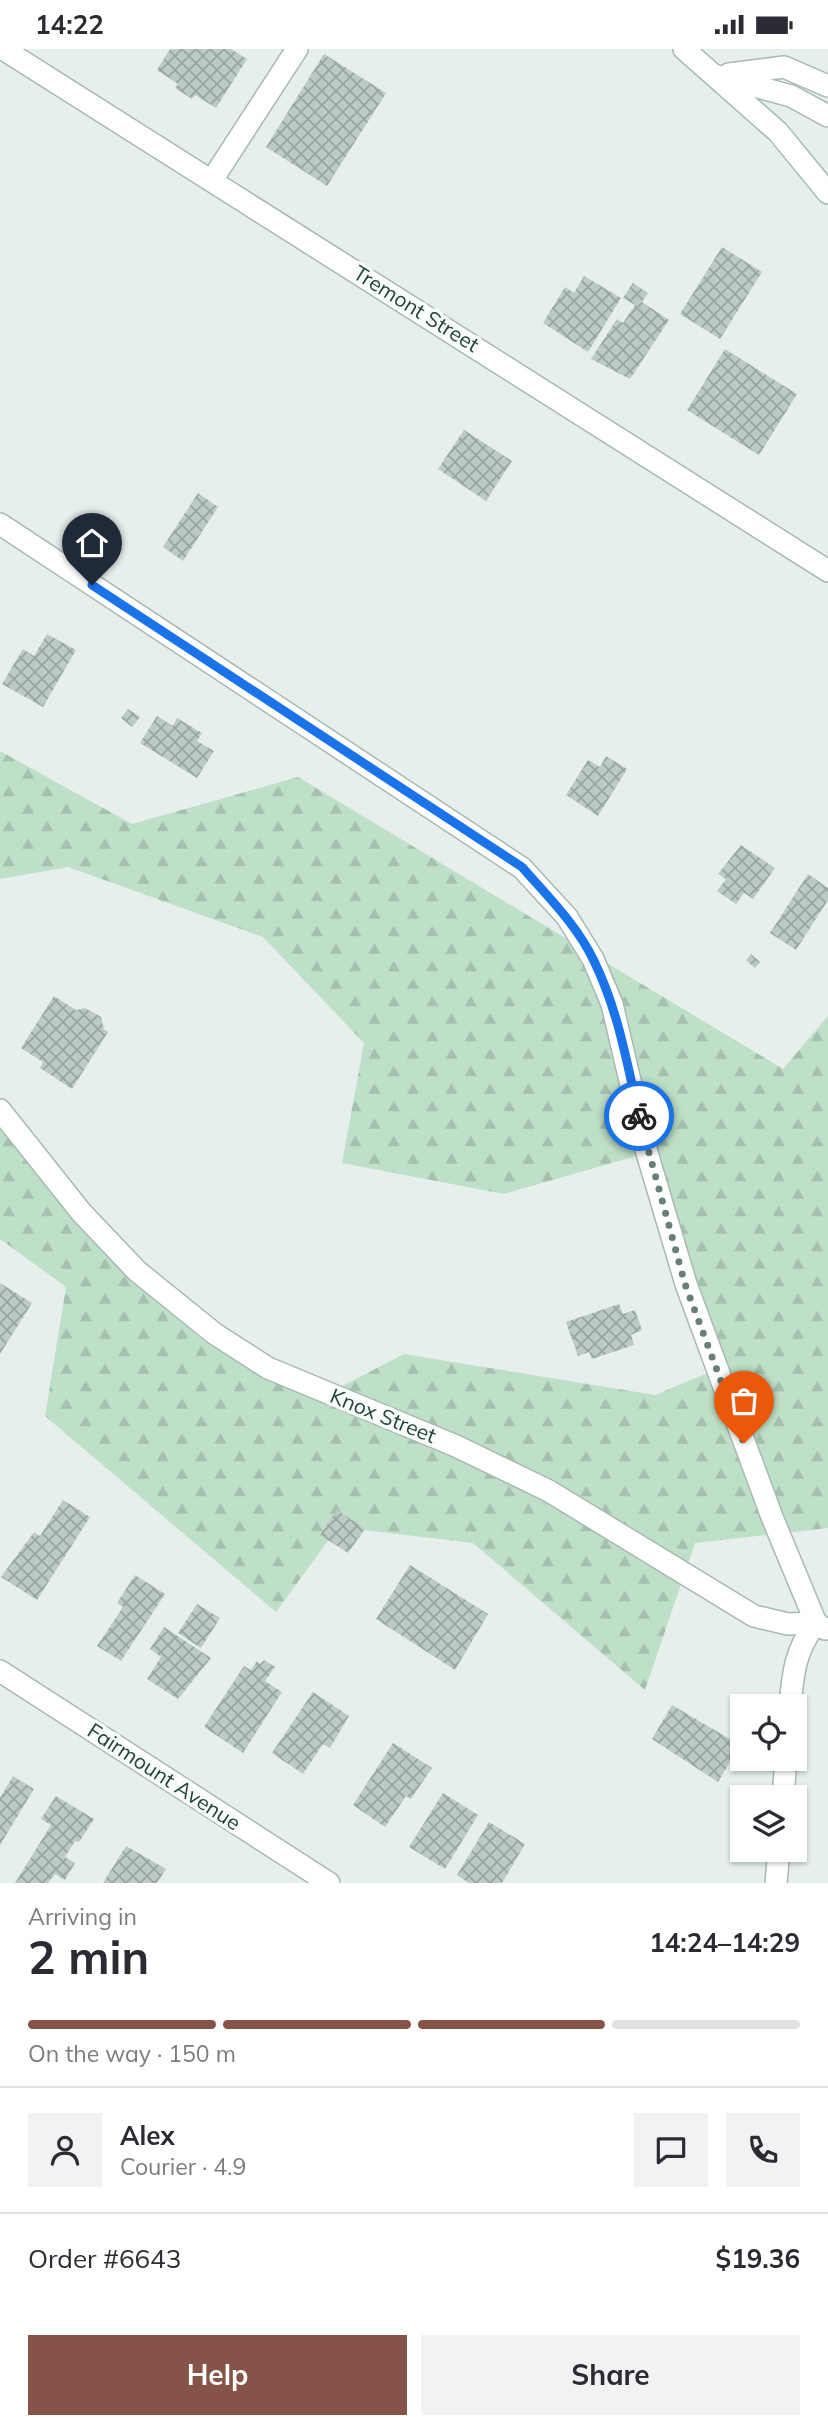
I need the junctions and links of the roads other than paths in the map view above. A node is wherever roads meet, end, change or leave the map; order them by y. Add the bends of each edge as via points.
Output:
1 (3, 49) edge
2 (297, 49) edge
3 (684, 49) edge
4 (717, 76) junction
5 (828, 86) edge
6 (828, 116) edge
7 (212, 180) junction
8 (828, 193) edge
9 (0, 524) edge
10 (828, 571) edge
11 (0, 1110) edge
12 (822, 1627) edge
13 (0, 1671) edge
14 (791, 1694) edge
15 (778, 1862) edge
16 (329, 1883) edge
17 (776, 1883) edge

1 - 7 street, Tremont Street
2 - 7 street
3 - 4 street
4 - 5 street via 784,67
4 - 6 street via 791,96
4 - 8 street via 778,132
7 - 10 street, Tremont Street
9 - 12 street via 522,867 567,917 593,959 612,1004 647,1153 685,1284 772,1517
11 - 12 street, Knox Street via 81,1212 137,1271 215,1334 257,1361 549,1491 754,1616
12 - 14 street via 802,1642 793,1664
13 - 16 street, Fairmount Avenue
15 - 17 street

